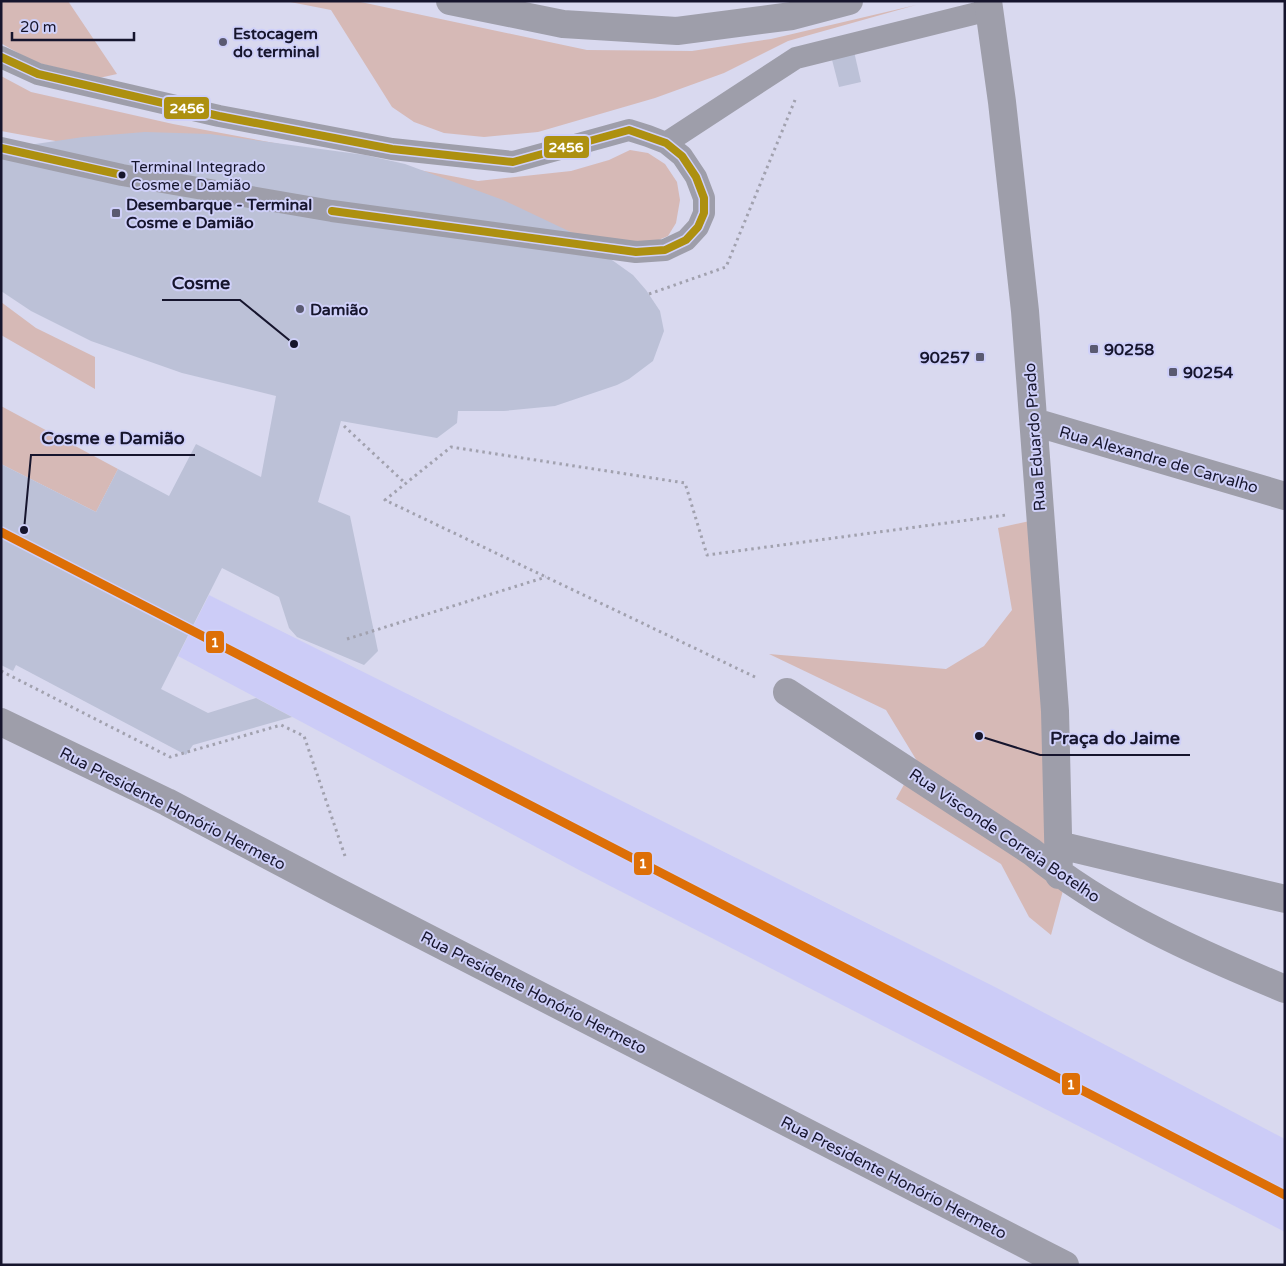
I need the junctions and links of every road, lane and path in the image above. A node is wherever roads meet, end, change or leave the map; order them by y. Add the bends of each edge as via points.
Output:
1 (450, 1) edge
2 (849, 1) edge
3 (989, 6) edge
4 (829, 50) junction
5 (1, 57) edge
6 (666, 143) junction
7 (1, 148) edge
8 (648, 294) dead end
9 (1034, 422) junction
10 (344, 426) dead end
11 (405, 484) junction
12 (1285, 496) edge
13 (1039, 511) junction
14 (547, 577) junction
15 (348, 639) dead end
16 (1, 672) edge
17 (788, 692) joint
18 (1, 722) edge
19 (1059, 845) junction
20 (345, 858) dead end
21 (1060, 875) junction
22 (1285, 899) edge
23 (1285, 989) edge
24 (1065, 1265) edge

1 - 2 street via 562,24 677,31 792,16
3 - 4 lane
3 - 9 street, Rua Eduardo Prado via 1024,302
4 - 6 lane via 796,58
4 - 8 path via 795,100 726,267
5 - 6 lane via 38,74 219,116 392,149 513,162 629,130
6 - 7 lane via 682,156 696,177 704,198 704,213 698,227 686,240 665,250 636,252 322,209 122,175
9 - 12 street, Rua Alexandre de Carvalho
9 - 13 street, Rua Eduardo Prado
10 - 11 path
11 - 13 path via 451,447 685,483 707,555
11 - 14 path via 385,500
13 - 19 street, Rua Eduardo Prado via 1055,711
14 - 15 path
14 - 17 path
16 - 20 path via 170,757 281,724 304,736
17 - 21 street, Rua Visconde Correia Botelho via 1024,847
18 - 24 street, Rua Presidente Honório Hermeto via 167,802
19 - 21 street, Rua Eduardo Prado
19 - 22 street
21 - 23 street, Rua Visconde Correia Botelho via 1145,925

